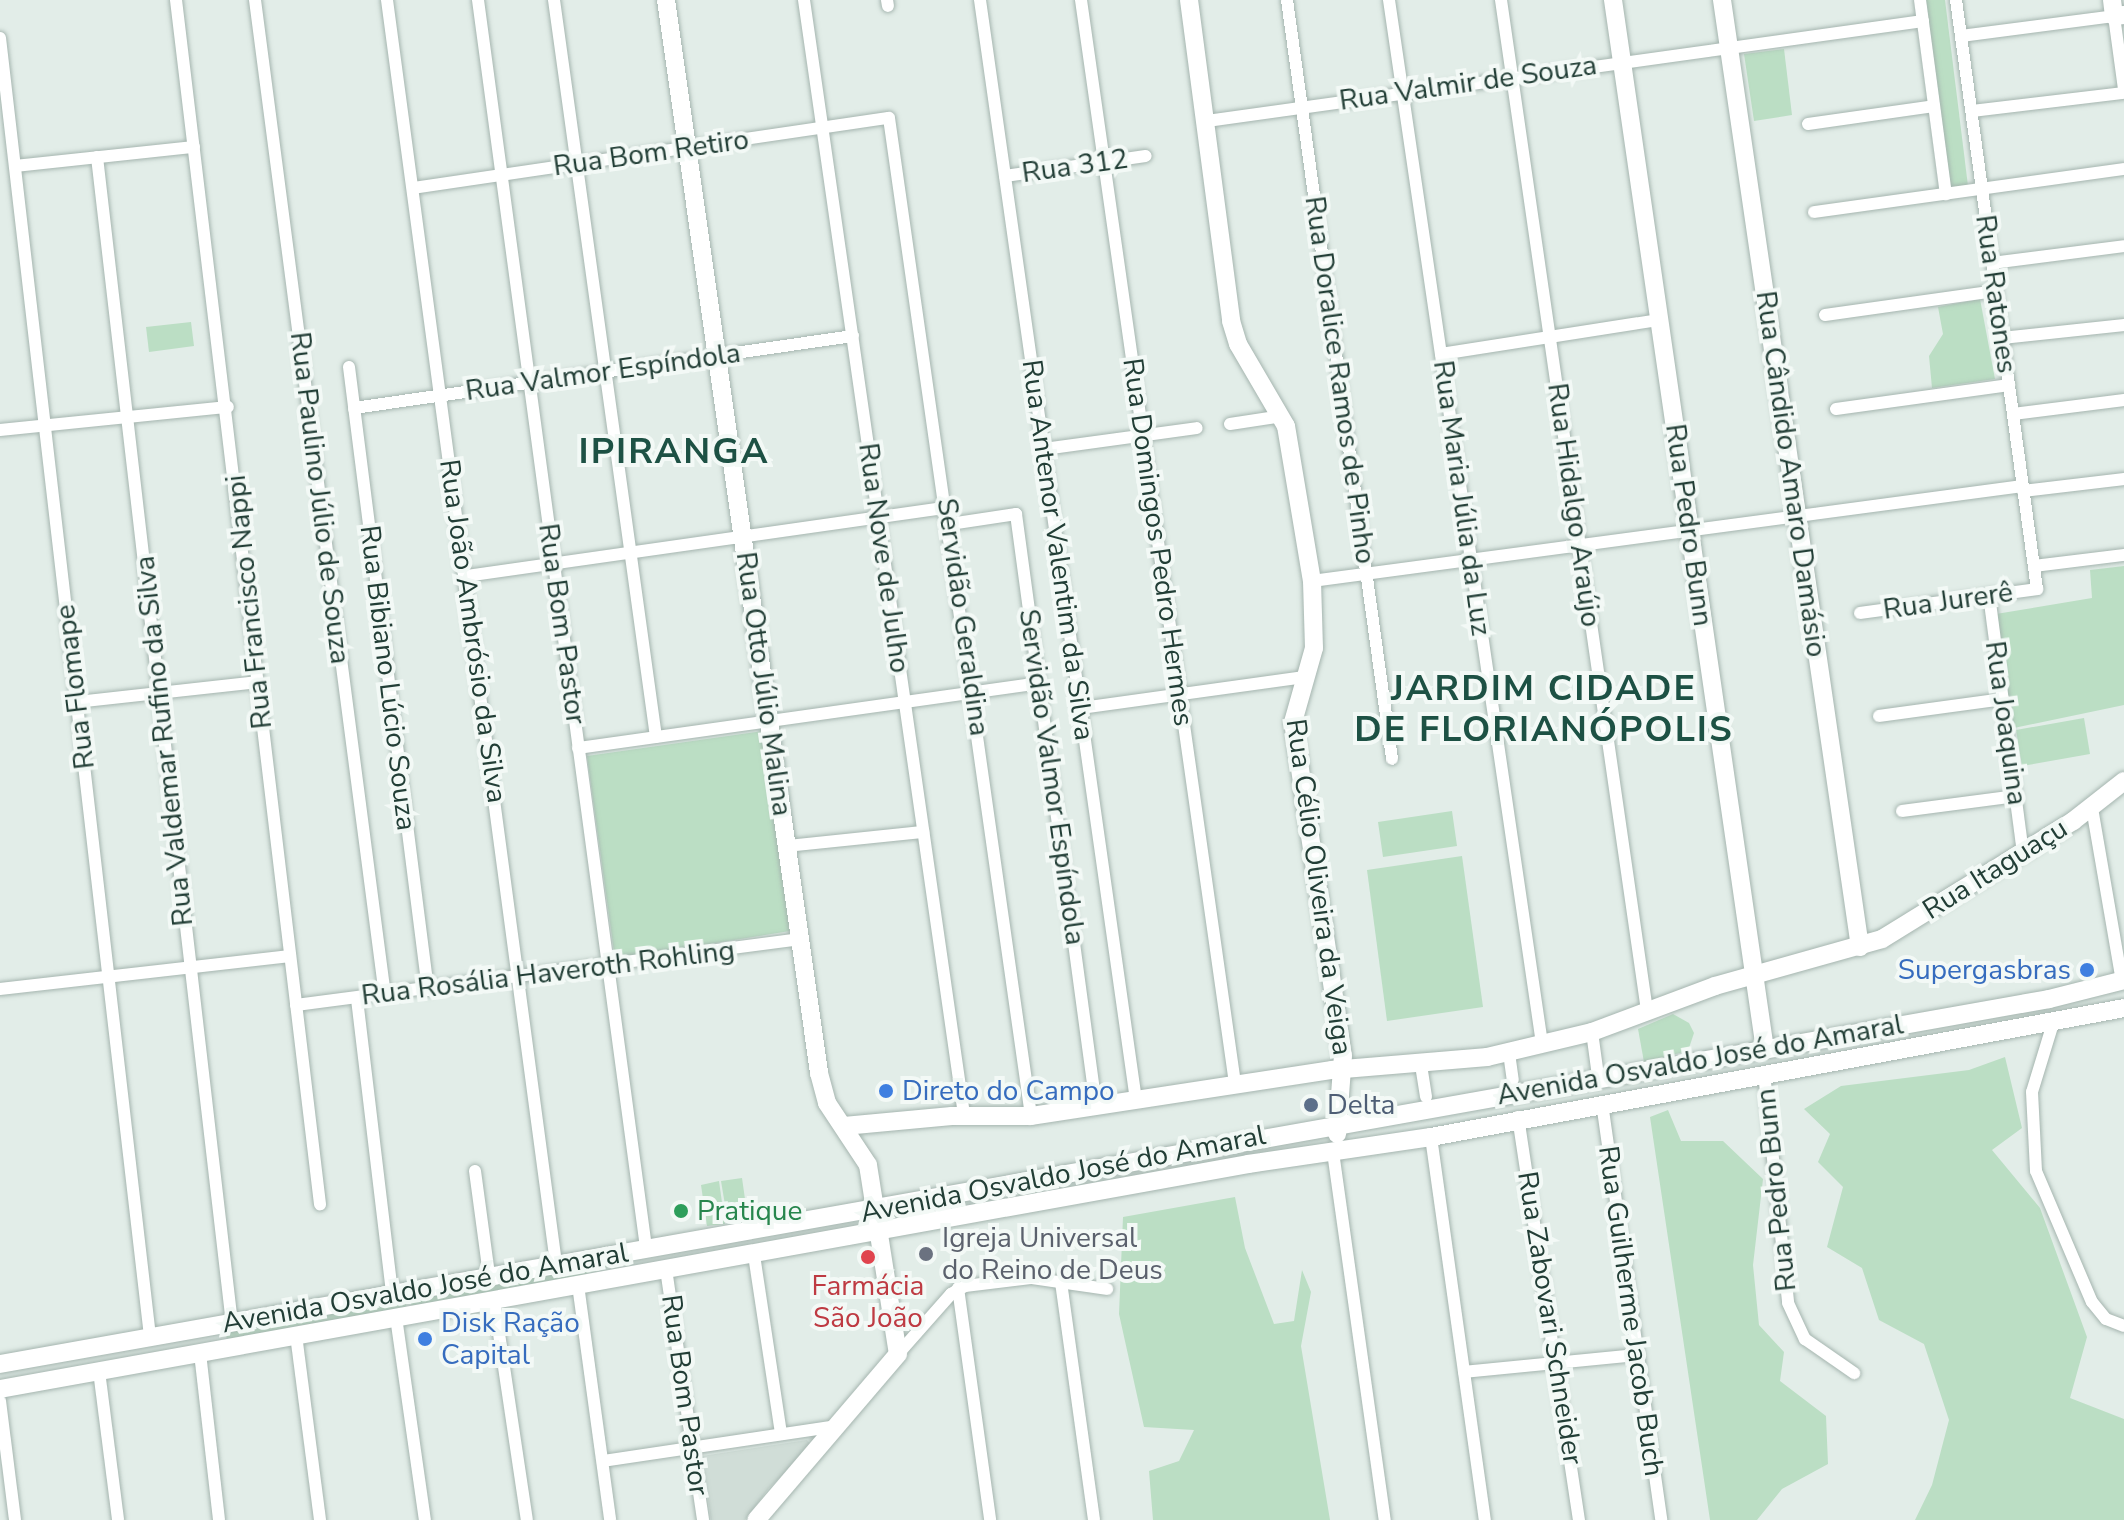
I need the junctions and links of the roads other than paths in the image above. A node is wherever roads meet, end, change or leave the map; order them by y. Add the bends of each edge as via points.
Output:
1 (176, 0) edge
2 (255, 0) edge
3 (387, 0) edge
4 (478, 0) edge
5 (554, 0) edge
6 (666, 0) edge
7 (804, 0) edge
8 (980, 0) edge
9 (1081, 0) edge
10 (1189, 0) edge
11 (1287, 0) edge
12 (1389, 0) edge
13 (1501, 0) edge
14 (1613, 0) edge
15 (1722, 0) edge
16 (1920, 0) edge
17 (1956, 0) edge
18 (2117, 11) edge
19 (1923, 21) junction
20 (1961, 36) junction
21 (0, 38) edge
22 (1729, 46) junction
23 (1622, 62) junction
24 (1512, 77) junction
25 (2124, 91) edge
26 (1403, 93) junction
27 (1934, 106) junction
28 (1302, 107) junction
29 (1972, 111) junction
30 (889, 118) joint
31 (1207, 121) junction
32 (1808, 124) dead end
33 (823, 128) junction
34 (194, 147) junction
35 (687, 148) junction
36 (1146, 156) dead end
37 (97, 157) junction
38 (1104, 162) junction
39 (576, 164) junction
40 (15, 166) junction
41 (2124, 169) edge
42 (501, 175) junction
43 (1005, 176) junction
44 (413, 188) junction
45 (1982, 189) junction
46 (1946, 194) junction
47 (1814, 212) dead end
48 (2124, 246) edge
49 (1992, 263) junction
50 (1996, 291) junction
51 (1825, 315) dead end
52 (1659, 320) junction
53 (2124, 325) edge
54 (853, 336) junction
55 (1550, 337) junction
56 (2002, 338) junction
57 (1441, 354) junction
58 (717, 355) junction
59 (349, 367) dead end
60 (605, 372) junction
61 (529, 382) junction
62 (2009, 385) junction
63 (441, 395) junction
64 (2124, 400) edge
65 (228, 407) junction
66 (354, 408) junction
67 (1836, 409) dead end
68 (2013, 414) junction
69 (1282, 416) junction
70 (128, 417) junction
71 (45, 424) junction
72 (1230, 424) dead end
73 (1197, 428) dead end
74 (0, 430) edge
75 (1143, 436) junction
76 (1044, 449) junction
77 (2124, 479) edge
78 (2023, 489) junction
79 (948, 507) junction
80 (1797, 516) junction
81 (879, 517) junction
82 (950, 524) junction
83 (1689, 531) junction
84 (743, 536) junction
85 (1580, 545) junction
86 (630, 553) junction
87 (2124, 555) edge
88 (1471, 560) junction
89 (554, 564) junction
90 (2034, 566) junction
91 (1367, 573) junction
92 (466, 576) junction
93 (1312, 581) junction
94 (2037, 589) joint
95 (1989, 595) junction
96 (1860, 613) dead end
97 (1304, 677) junction
98 (257, 682) junction
99 (1039, 683) junction
100 (974, 692) junction
101 (158, 693) junction
102 (1180, 694) junction
103 (2003, 699) junction
104 (77, 702) junction
105 (905, 702) junction
106 (1081, 708) junction
107 (1879, 716) dead end
108 (769, 721) junction
109 (656, 737) junction
110 (578, 748) junction
111 (1392, 759) dead end
112 (2124, 781) edge
113 (2016, 796) junction
114 (2092, 808) junction
115 (1902, 811) dead end
116 (923, 832) junction
117 (787, 846) junction
118 (2023, 852) junction
119 (801, 939) junction
120 (1860, 947) junction
121 (290, 956) junction
122 (190, 967) junction
123 (608, 968) junction
124 (1754, 975) junction
125 (109, 977) junction
126 (521, 979) junction
127 (2123, 980) edge
128 (0, 989) edge
129 (428, 990) junction
130 (385, 995) junction
131 (357, 999) junction
132 (2049, 999) junction
133 (296, 1005) junction
134 (2124, 1005) edge
135 (1647, 1011) junction
136 (2054, 1020) junction
137 (1592, 1032) junction
138 (1987, 1034) junction
139 (1542, 1044) junction
140 (1765, 1049) junction
141 (1509, 1053) junction
142 (1421, 1065) junction
143 (1343, 1070) junction
144 (1764, 1073) junction
145 (1598, 1076) junction
146 (1513, 1080) dead end
147 (1235, 1084) junction
148 (1426, 1097) dead end
149 (1136, 1100) junction
150 (1468, 1102) junction
151 (1602, 1103) junction
152 (1096, 1106) junction
153 (964, 1115) junction
154 (1031, 1116) junction
155 (1518, 1117) junction
156 (1340, 1125) junction
157 (844, 1126) junction
158 (1431, 1137) junction
159 (1198, 1151) junction
160 (1333, 1152) junction
161 (1299, 1157) junction
162 (475, 1171) dead end
163 (1152, 1183) junction
164 (320, 1204) dead end
165 (876, 1209) junction
166 (880, 1232) junction
167 (646, 1248) junction
168 (754, 1255) junction
169 (556, 1263) junction
170 (666, 1269) junction
171 (489, 1274) junction
172 (1061, 1282) junction
173 (578, 1285) junction
174 (958, 1288) junction
175 (1107, 1289) dead end
176 (392, 1292) junction
177 (494, 1300) junction
178 (396, 1317) junction
179 (232, 1324) junction
180 (2124, 1326) edge
181 (296, 1335) junction
182 (150, 1336) junction
183 (200, 1353) junction
184 (55, 1354) junction
185 (898, 1354) junction
186 (1638, 1355) junction
187 (0, 1364) edge
188 (1557, 1364) junction
189 (99, 1371) junction
190 (1464, 1372) junction
191 (1854, 1373) dead end
192 (54, 1379) junction
193 (0, 1389) edge
194 (0, 1401) edge
195 (839, 1425) junction
196 (781, 1434) junction
197 (692, 1447) junction
198 (603, 1461) junction
199 (15, 1520) edge
200 (118, 1520) edge
201 (219, 1520) edge
202 (320, 1520) edge
203 (425, 1520) edge
204 (527, 1520) edge
205 (610, 1520) edge
206 (703, 1520) edge
207 (756, 1520) edge
208 (990, 1520) edge
209 (1094, 1520) edge
210 (1385, 1520) edge
211 (1485, 1520) edge
212 (1579, 1520) edge
213 (1661, 1520) edge

1 - 34 street, Rua Francisco Nappi
2 - 130 street, Rua Paulino Júlio de Souza
3 - 44 street, Rua João Ambrósio da Silva
4 - 42 street, Rua Bom Pastor
5 - 39 street
6 - 35 main road, Rua Otto Júlio Malina
7 - 33 street, Rua Nove de Julho
8 - 43 street, Rua Antenor Valentim da Silva
9 - 38 street, Rua Domingos Pedro Hermes
10 - 31 main road, Rua Célio Oliveira da Veiga
11 - 28 street, Rua Doralice Ramos de Pinho
12 - 26 street, Rua Maria Júlia da Luz
13 - 24 street, Rua Hidalgo Araújo
14 - 23 main road, Rua Pedro Bunn
15 - 22 main road, Rua Cândido Amaro Damásio
16 - 19 street
17 - 20 street, Rua Ratones
18 - 20 street
18 - 25 street
19 - 22 street, Rua Valmir de Souza
19 - 27 street
20 - 29 street, Rua Ratones
21 - 40 street, Rua Flomape
22 - 23 street, Rua Valmir de Souza
22 - 80 main road, Rua Cândido Amaro Damásio
23 - 24 street, Rua Valmir de Souza
23 - 52 main road, Rua Pedro Bunn
24 - 26 street, Rua Valmir de Souza
24 - 55 street, Rua Hidalgo Araújo
25 - 29 street
26 - 28 street, Rua Valmir de Souza
26 - 57 street, Rua Maria Júlia da Luz
27 - 32 street
27 - 46 street
28 - 31 street, Rua Valmir de Souza
28 - 91 street, Rua Doralice Ramos de Pinho
29 - 45 street, Rua Ratones
30 - 33 street, Rua Bom Retiro
30 - 79 street, Servidão Geraldina
31 - 69 main road, Rua Célio Oliveira da Veiga via 1233,331
33 - 35 street, Rua Bom Retiro
33 - 54 street, Rua Nove de Julho
34 - 37 street
34 - 65 street, Rua Francisco Nappi
35 - 39 street, Rua Bom Retiro
35 - 58 main road, Rua Otto Júlio Malina
36 - 38 street, Rua 312
37 - 40 street
37 - 70 street, Rua Valdemar Rufino da Silva
38 - 43 street, Rua 312
38 - 75 street, Rua Domingos Pedro Hermes
39 - 42 street, Rua Bom Retiro
39 - 60 street
40 - 71 street, Rua Flomape
41 - 45 street
42 - 44 street, Rua Bom Retiro
42 - 61 street, Rua Bom Pastor
43 - 76 street, Rua Antenor Valentim da Silva
44 - 63 street, Rua João Ambrósio da Silva
45 - 46 street
45 - 49 street, Rua Ratones
46 - 47 street
48 - 49 street
49 - 50 street, Rua Ratones
50 - 51 street
50 - 56 street, Rua Ratones
52 - 55 street
52 - 83 main road, Rua Pedro Bunn
53 - 56 street
54 - 58 street, Rua Valmor Espíndola
54 - 81 street, Rua Nove de Julho
55 - 57 street
55 - 85 street, Rua Hidalgo Araújo
56 - 62 street, Rua Ratones
57 - 88 street, Rua Maria Júlia da Luz
58 - 60 street, Rua Valmor Espíndola
58 - 84 main road, Rua Otto Júlio Malina
59 - 66 street, Rua Bibiano Lúcio Souza
60 - 61 street, Rua Valmor Espíndola
60 - 86 street
61 - 63 street, Rua Valmor Espíndola
61 - 89 street, Rua Bom Pastor
62 - 67 street
62 - 68 street, Rua Ratones
63 - 66 street, Rua Valmor Espíndola
63 - 92 street, Rua João Ambrósio da Silva
64 - 68 street
65 - 70 street
65 - 98 street, Rua Francisco Nappi
66 - 129 street, Rua Bibiano Lúcio Souza
68 - 78 street, Rua Ratones
69 - 72 street
69 - 93 main road, Rua Célio Oliveira da Veiga
70 - 71 street
70 - 101 street, Rua Valdemar Rufino da Silva
71 - 74 street
71 - 104 street, Rua Flomape
73 - 75 street
75 - 76 street
75 - 102 street, Rua Domingos Pedro Hermes
76 - 106 street, Rua Antenor Valentim da Silva
77 - 78 street
78 - 80 street
78 - 90 street, Rua Ratones
79 - 81 street
79 - 82 street, Servidão Geraldina
80 - 83 street
80 - 120 main road, Rua Cândido Amaro Damásio
81 - 84 street
81 - 105 street, Rua Nove de Julho
82 - 99 street, Servidão Valmor Espíndola via 1016,514
82 - 100 street, Servidão Geraldina
83 - 85 street
83 - 124 main road, Rua Pedro Bunn
84 - 86 street
84 - 108 main road, Rua Otto Júlio Malina
85 - 88 street
85 - 135 street, Rua Hidalgo Araújo
86 - 89 street
86 - 109 street
87 - 90 street
88 - 91 street
88 - 139 street, Rua Maria Júlia da Luz
89 - 92 street
89 - 110 street, Rua Bom Pastor
90 - 94 street, Rua Ratones
91 - 93 street
91 - 111 street, Rua Doralice Ramos de Pinho
92 - 126 street, Rua João Ambrósio da Silva
93 - 97 main road, Rua Célio Oliveira da Veiga via 1314,648
94 - 95 street, Rua Jurerê
95 - 96 street, Rua Jurerê
95 - 103 street, Rua Joaquina
97 - 102 street
97 - 143 main road, Rua Célio Oliveira da Veiga via 1293,722
98 - 101 street
98 - 121 street, Rua Francisco Nappi
99 - 100 street
99 - 152 street, Servidão Valmor Espíndola
100 - 105 street
100 - 154 street, Servidão Geraldina
101 - 104 street
101 - 122 street, Rua Valdemar Rufino da Silva
102 - 106 street
102 - 147 street, Rua Domingos Pedro Hermes
103 - 107 street
103 - 113 street, Rua Joaquina
104 - 125 street, Rua Flomape
105 - 108 street
105 - 116 street, Rua Nove de Julho
106 - 149 street, Rua Antenor Valentim da Silva
108 - 109 street
108 - 117 main road, Rua Otto Júlio Malina
109 - 110 street
110 - 123 street, Rua Bom Pastor
112 - 114 main road, Rua Itaguaçu
113 - 115 street
113 - 118 street, Rua Joaquina
114 - 118 main road, Rua Itaguaçu
114 - 127 street
116 - 117 street
116 - 153 street, Rua Nove de Julho
117 - 119 main road, Rua Otto Júlio Malina
118 - 120 main road, Rua Itaguaçu
119 - 123 street, Rua Rosália Haveroth Rohling
119 - 157 main road, Rua Otto Júlio Malina via 821,1085
120 - 124 main road, Rua Itaguaçu
121 - 122 street
121 - 133 street, Rua Francisco Nappi
122 - 125 street
122 - 179 street, Rua Valdemar Rufino da Silva
123 - 126 street, Rua Rosália Haveroth Rohling
123 - 167 street, Rua Bom Pastor
124 - 135 main road, Rua Itaguaçu
124 - 140 main road, Rua Pedro Bunn
125 - 128 street
125 - 182 street, Rua Flomape
126 - 129 street, Rua Rosália Haveroth Rohling
126 - 169 street, Rua João Ambrósio da Silva
127 - 132 main road, Avenida Osvaldo José do Amaral
129 - 130 street, Rua Rosália Haveroth Rohling
130 - 131 street, Rua Rosália Haveroth Rohling
131 - 133 street, Rua Rosália Haveroth Rohling
131 - 176 street
132 - 138 main road via 1985,1016 1979,1023
132 - 140 main road, Avenida Osvaldo José do Amaral
133 - 164 street, Rua Francisco Nappi
134 - 136 main road, Avenida Osvaldo José do Amaral
135 - 137 main road, Rua Itaguaçu
136 - 138 main road, Avenida Osvaldo José do Amaral
136 - 180 street via 2032,1092 2036,1171 2092,1302 2106,1319
137 - 139 main road, Rua Itaguaçu
137 - 145 street
138 - 144 main road, Avenida Osvaldo José do Amaral
139 - 141 main road, Rua Itaguaçu
140 - 145 main road, Avenida Osvaldo José do Amaral
141 - 142 main road, Rua Itaguaçu
141 - 146 street
142 - 143 main road, Rua Itaguaçu
142 - 148 street
143 - 147 main road, Rua Itaguaçu
143 - 156 main road, Rua Célio Oliveira da Veiga
144 - 151 main road, Avenida Osvaldo José do Amaral
144 - 191 street, Rua Pedro Bunn via 1788,1303 1805,1339
145 - 150 main road, Avenida Osvaldo José do Amaral
147 - 149 main road, Rua Itaguaçu
149 - 152 main road, Rua Itaguaçu
150 - 156 main road, Avenida Osvaldo José do Amaral
150 - 158 main road via 1481,1107 1479,1120
151 - 155 main road, Avenida Osvaldo José do Amaral
151 - 186 street, Rua Guilherme Jacob Buch
152 - 154 main road, Rua Itaguaçu
153 - 154 main road, Rua Itaguaçu
153 - 157 main road, Rua Itaguaçu
155 - 158 main road, Avenida Osvaldo José do Amaral
155 - 188 street, Rua Zabovari Schneider
156 - 159 main road, Avenida Osvaldo José do Amaral
156 - 161 main road via 1330,1146
157 - 165 main road, Rua Otto Júlio Malina via 862,1151
158 - 160 main road, Avenida Osvaldo José do Amaral
158 - 190 street
159 - 163 main road via 1145,1168
159 - 165 main road, Avenida Osvaldo José do Amaral
160 - 161 main road, Avenida Osvaldo José do Amaral
160 - 210 street
161 - 163 main road, Avenida Osvaldo José do Amaral
162 - 171 street
163 - 166 main road, Avenida Osvaldo José do Amaral
165 - 166 main road, Rua Otto Júlio Malina
165 - 167 main road, Avenida Osvaldo José do Amaral
166 - 168 main road, Avenida Osvaldo José do Amaral
166 - 185 main road, Rua Otto Júlio Malina
167 - 169 main road, Avenida Osvaldo José do Amaral
167 - 173 main road via 640,1267
168 - 170 main road, Avenida Osvaldo José do Amaral
168 - 196 street
169 - 171 main road, Avenida Osvaldo José do Amaral
170 - 173 main road, Avenida Osvaldo José do Amaral
170 - 197 street, Rua Bom Pastor
171 - 176 main road, Avenida Osvaldo José do Amaral
172 - 174 street via 1018,1278
172 - 175 street
172 - 209 street
173 - 177 main road, Avenida Osvaldo José do Amaral
173 - 198 street
174 - 185 street
174 - 208 street
176 - 179 main road, Avenida Osvaldo José do Amaral
177 - 178 main road, Avenida Osvaldo José do Amaral
177 - 204 street
178 - 181 main road, Avenida Osvaldo José do Amaral
178 - 203 street
179 - 182 main road, Avenida Osvaldo José do Amaral
181 - 183 main road, Avenida Osvaldo José do Amaral
181 - 202 street
182 - 184 main road, Avenida Osvaldo José do Amaral
183 - 189 main road, Avenida Osvaldo José do Amaral
183 - 201 street
184 - 187 main road, Avenida Osvaldo José do Amaral
184 - 192 main road via 48,1366
185 - 195 main road
186 - 188 street
186 - 213 street, Rua Guilherme Jacob Buch
188 - 190 street
188 - 212 street, Rua Zabovari Schneider
189 - 192 main road, Avenida Osvaldo José do Amaral
189 - 200 street
190 - 211 street
192 - 193 main road, Avenida Osvaldo José do Amaral
194 - 199 street
195 - 196 street
195 - 207 main road via 775,1492
196 - 197 street
197 - 198 street
197 - 206 street, Rua Bom Pastor
198 - 205 street

